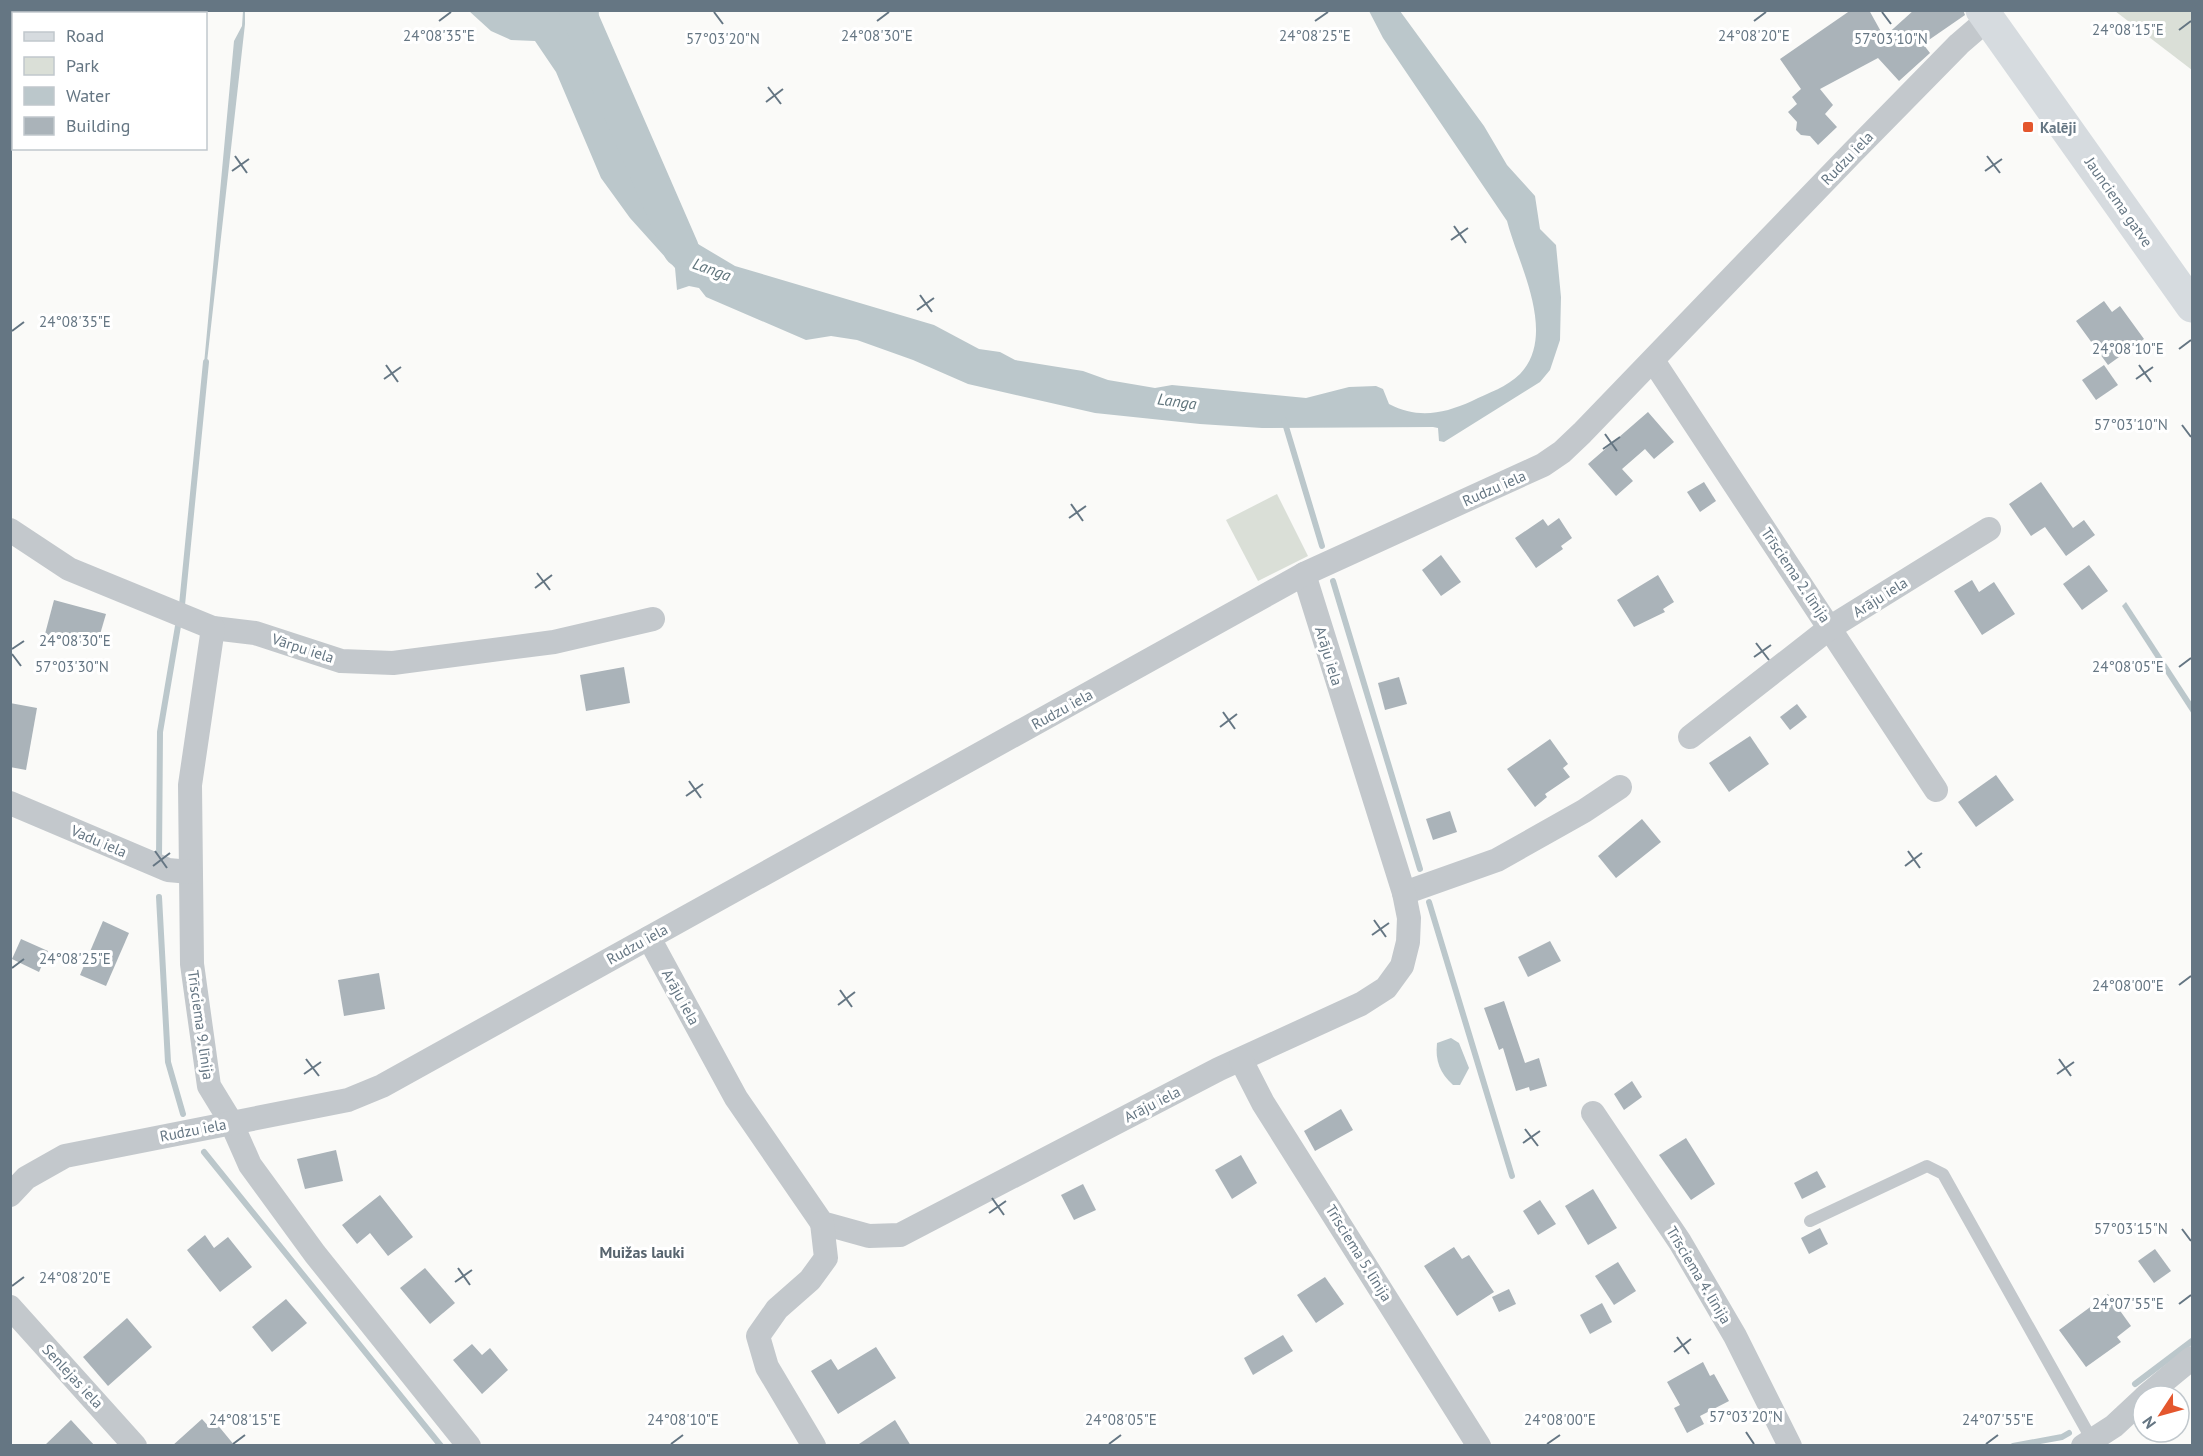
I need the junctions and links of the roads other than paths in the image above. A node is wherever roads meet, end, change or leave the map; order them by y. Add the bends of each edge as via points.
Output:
1 (1985, 15) edge
2 (2193, 306) edge
3 (1654, 362) junction
4 (1989, 529) dead end
5 (10, 530) edge
6 (1304, 574) junction
7 (653, 619) dead end
8 (1831, 627) junction
9 (213, 628) junction
10 (1690, 737) dead end
11 (1620, 787) dead end
12 (1936, 790) dead end
13 (10, 803) edge
14 (190, 872) junction
15 (1404, 893) junction
16 (649, 938) junction
17 (1241, 1060) junction
18 (1593, 1113) dead end
19 (231, 1122) junction
20 (10, 1195) edge
21 (1810, 1221) dead end
22 (822, 1223) junction
23 (10, 1307) edge
24 (2193, 1358) edge
25 (2160, 1384) edge
26 (2131, 1410) edge
27 (2087, 1443) edge
28 (135, 1446) edge
29 (470, 1446) edge
30 (814, 1446) edge
31 (1479, 1446) edge
32 (1790, 1446) edge

1 - 2 main road, Jaunciema gatve
1 - 3 street, Rudzu iela
3 - 6 street, Rudzu iela via 1562,452 1543,465
3 - 8 street, Trīsciema 2. līnija
4 - 8 street, Arāju iela
5 - 9 street, Vārpu iela via 69,569
6 - 15 street, Arāju iela
6 - 16 street, Rudzu iela
7 - 9 street, Vārpu iela via 554,642 393,663 341,661 255,633
8 - 10 street, Arāju iela
8 - 12 street, Trīsciema 2. līnija
9 - 14 street, Trīsciema 9. līnija via 190,785
11 - 15 street via 1497,860
13 - 14 street, Vadu iela via 168,870
14 - 19 street, Trīsciema 9. līnija via 192,964 209,1086
15 - 17 street, Arāju iela via 1408,942 1402,966 1386,988 1361,1004
16 - 19 street, Rudzu iela via 382,1086 348,1100
16 - 22 street, Arāju iela via 736,1098
17 - 22 street, Arāju iela via 900,1235 869,1236
17 - 31 street, Trīsciema 5. līnija via 1263,1102
18 - 32 street, Trīsciema 4. līnija via 1680,1242
19 - 20 street, Rudzu iela via 65,1156 26,1178
19 - 29 street, Trīsciema 9. līnija via 250,1165 309,1245
21 - 27 lane via 1927,1166 1943,1174
22 - 30 street via 825,1258 758,1336 767,1367
23 - 28 street, Senlejas iela
24 - 25 street
26 - 27 street

